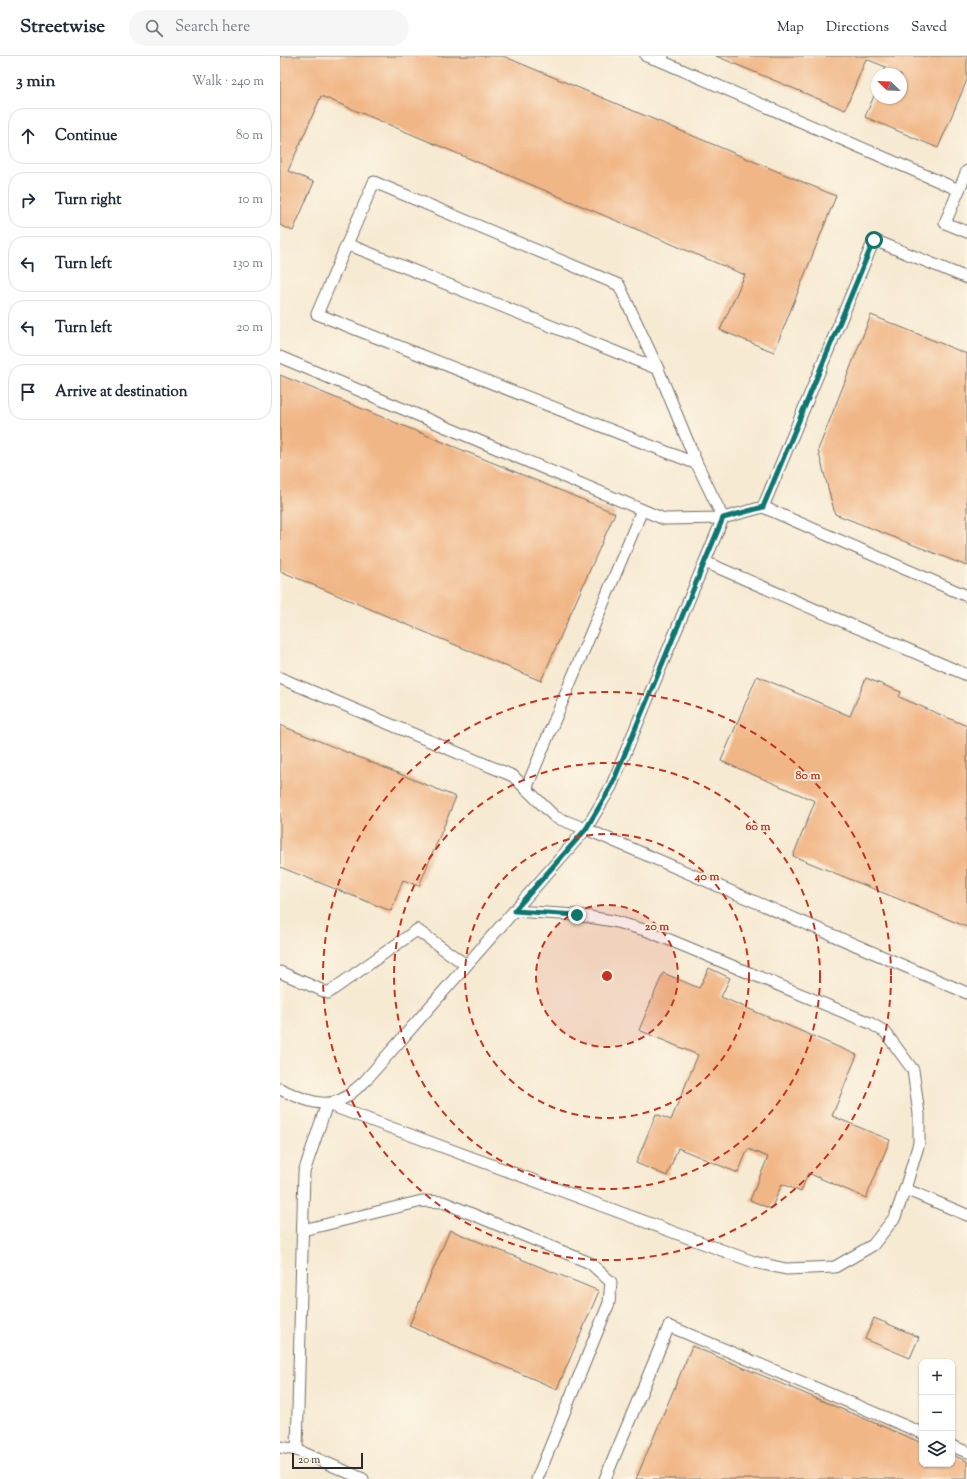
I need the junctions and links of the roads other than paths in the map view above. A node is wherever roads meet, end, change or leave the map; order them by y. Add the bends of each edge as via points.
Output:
1 (646, 56) edge
2 (662, 59) edge
3 (967, 171) edge
4 (959, 190) junction
5 (967, 232) edge
6 (347, 244) junction
7 (967, 278) edge
8 (280, 357) edge
9 (658, 369) junction
10 (697, 464) junction
11 (763, 507) junction
12 (642, 510) junction
13 (723, 518) junction
14 (705, 562) junction
15 (967, 596) edge
16 (967, 675) edge
17 (280, 678) edge
18 (526, 789) junction
19 (586, 829) junction
20 (514, 911) junction
21 (466, 965) junction
22 (280, 972) edge
23 (967, 993) edge
24 (280, 1089) edge
25 (327, 1104) junction
26 (905, 1189) junction
27 (967, 1215) edge
28 (303, 1230) junction
29 (919, 1432) edge
30 (280, 1447) edge
31 (955, 1447) edge
32 (297, 1450) junction
33 (967, 1452) edge
34 (363, 1479) edge
35 (537, 1479) edge
36 (605, 1479) edge

1 - 2 lane
2 - 4 lane
3 - 4 lane
4 - 5 lane via 945,223
6 - 9 lane
6 - 9 lane via 374,182 619,285
6 - 10 lane via 317,314
7 - 11 lane via 874,240
8 - 12 lane
9 - 10 lane
10 - 13 lane
11 - 13 lane
11 - 15 lane
12 - 13 lane via 664,519
12 - 18 lane
13 - 14 lane
14 - 16 lane
14 - 19 lane via 611,787
17 - 18 lane via 513,776
18 - 19 lane via 554,817
19 - 20 lane
19 - 23 lane
20 - 21 lane
20 - 26 lane via 577,915 613,921 648,931 870,1023 885,1032 913,1070 919,1114 919,1142
21 - 22 lane via 417,930 328,993
21 - 25 lane via 364,1082 345,1098
24 - 25 lane via 305,1100
25 - 26 lane via 754,1262 786,1270 835,1267 873,1245 895,1217
25 - 28 lane via 304,1172
26 - 27 lane
28 - 32 lane
28 - 35 lane via 422,1201 443,1202 590,1263 611,1282 609,1303
29 - 36 lane via 669,1326
30 - 32 lane
31 - 33 lane
32 - 34 lane

